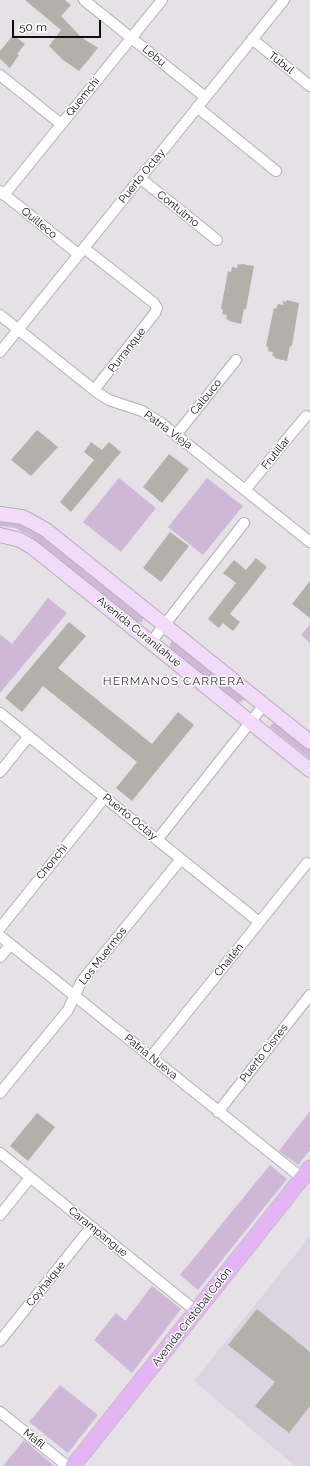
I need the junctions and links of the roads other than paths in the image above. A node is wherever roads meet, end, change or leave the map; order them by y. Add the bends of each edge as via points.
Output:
1 (84, 0) edge
2 (162, 0) edge
3 (284, 0) edge
4 (131, 38) junction
5 (252, 39) junction
6 (0, 75) edge
7 (310, 86) edge
8 (205, 97) junction
9 (197, 108) junction
10 (62, 124) junction
11 (276, 171) dead end
12 (140, 178) junction
13 (2, 193) edge
14 (217, 240) dead end
15 (81, 251) junction
16 (157, 308) joint
17 (0, 315) edge
18 (18, 329) junction
19 (0, 352) edge
20 (236, 360) dead end
21 (94, 390) junction
22 (306, 416) dead end
23 (176, 435) junction
24 (246, 490) junction
25 (0, 514) edge
26 (244, 523) dead end
27 (0, 535) edge
28 (310, 542) edge
29 (164, 625) junction
30 (151, 642) junction
31 (264, 706) junction
32 (0, 713) edge
33 (251, 722) junction
34 (29, 736) junction
35 (310, 742) edge
36 (310, 770) edge
37 (0, 772) edge
38 (105, 797) junction
39 (157, 840) junction
40 (181, 859) junction
41 (307, 863) dead end
42 (259, 922) junction
43 (0, 928) edge
44 (0, 936) edge
45 (10, 945) junction
46 (0, 957) edge
47 (310, 995) edge
48 (75, 996) junction
49 (151, 1057) junction
50 (0, 1093) edge
51 (218, 1112) junction
52 (0, 1153) edge
53 (306, 1173) edge
54 (30, 1178) junction
55 (0, 1215) edge
56 (91, 1227) junction
57 (196, 1311) junction
58 (0, 1341) edge
59 (0, 1412) edge
60 (67, 1466) edge
61 (73, 1466) edge

1 - 4 street, Lebu
2 - 4 street, Quemchi
3 - 5 street, Puerto Octay
4 - 8 street, Lebu
4 - 10 street, Quemchi
5 - 7 street, Tubul
5 - 8 street, Puerto Octay
6 - 10 street
8 - 9 street, Puerto Octay
9 - 11 street
9 - 12 street, Puerto Octay
10 - 13 street, Quemchi
12 - 14 street, Contulmo
12 - 15 street, Puerto Octay
13 - 15 street, Quilleco
15 - 16 street, Quilleco via 154,303
15 - 18 street, Puerto Octay
16 - 21 street, Purranque
17 - 18 street, Patria Vieja
18 - 19 street, Puerto Octay
18 - 21 street, Patria Vieja
20 - 23 street, Calbuco
21 - 23 street, Patria Vieja via 109,400 142,411
22 - 24 street, Frutillar
23 - 24 street, Patria Vieja
24 - 28 street, Patria Vieja
25 - 29 main road, Avenida Curanilahue via 22,517 38,525
26 - 29 street
27 - 30 main road, Avenida Curanilahue via 20,540 32,547
29 - 30 street
29 - 31 main road, Avenida Curanilahue
30 - 33 main road, Avenida Curanilahue
31 - 33 street
31 - 35 main road, Avenida Curanilahue
32 - 34 street, Puerto Octay
33 - 36 main road, Avenida Curanilahue
33 - 39 street
34 - 37 street
34 - 38 street, Puerto Octay
38 - 39 street, Puerto Octay
38 - 43 street, Chonchi
39 - 40 street, Puerto Octay
40 - 42 street, Puerto Octay
40 - 48 street, Los Muermos via 81,982
41 - 42 street, Chaitén
42 - 49 street, Chaitén
44 - 45 street, Patria Nueva
45 - 46 street
45 - 48 street, Patria Nueva
47 - 51 street, Puerto Cisnes
48 - 49 street, Patria Nueva
48 - 50 street, Los Muermos via 68,1010
49 - 51 street, Patria Nueva
51 - 53 street, Patria Nueva
52 - 54 street, Carampangue
53 - 57 main road, Avenida Cristóbal Colón
54 - 55 street
54 - 56 street, Carampangue
56 - 57 street, Carampangue
56 - 58 street, Coyhaique
57 - 61 main road, Avenida Cristóbal Colón
59 - 60 street, Máfil

